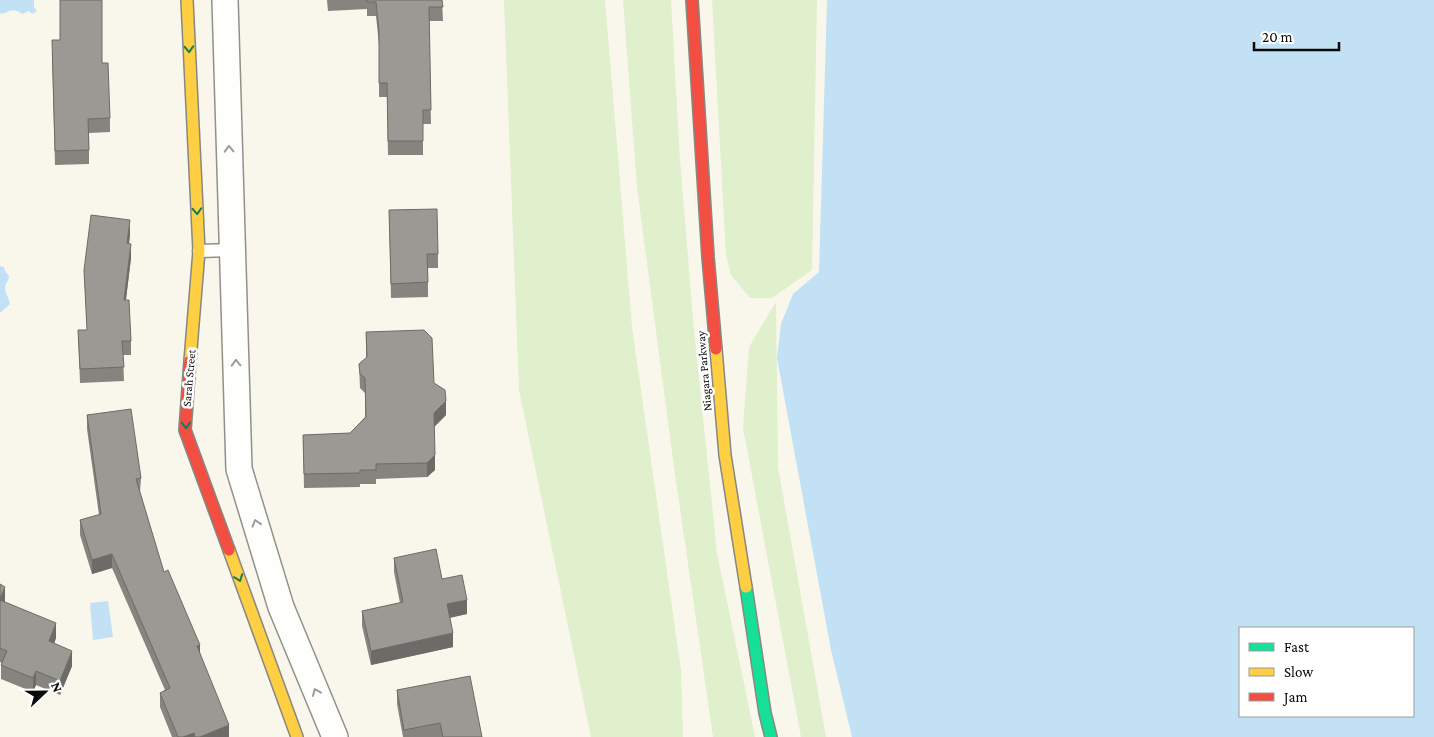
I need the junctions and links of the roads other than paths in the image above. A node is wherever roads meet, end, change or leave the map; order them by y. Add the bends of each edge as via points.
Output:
1 (187, 0) edge
2 (225, 0) edge
3 (692, 0) edge
4 (232, 250) junction
5 (199, 251) junction
6 (297, 737) edge
7 (335, 737) edge
8 (771, 737) edge

1 -> 5 street, Sarah Street
4 -> 2 street
3 - 8 street, Niagara Parkway via 725,455
4 - 5 lane
7 -> 4 street via 281,607 240,469
5 -> 6 street, Sarah Street via 185,430

